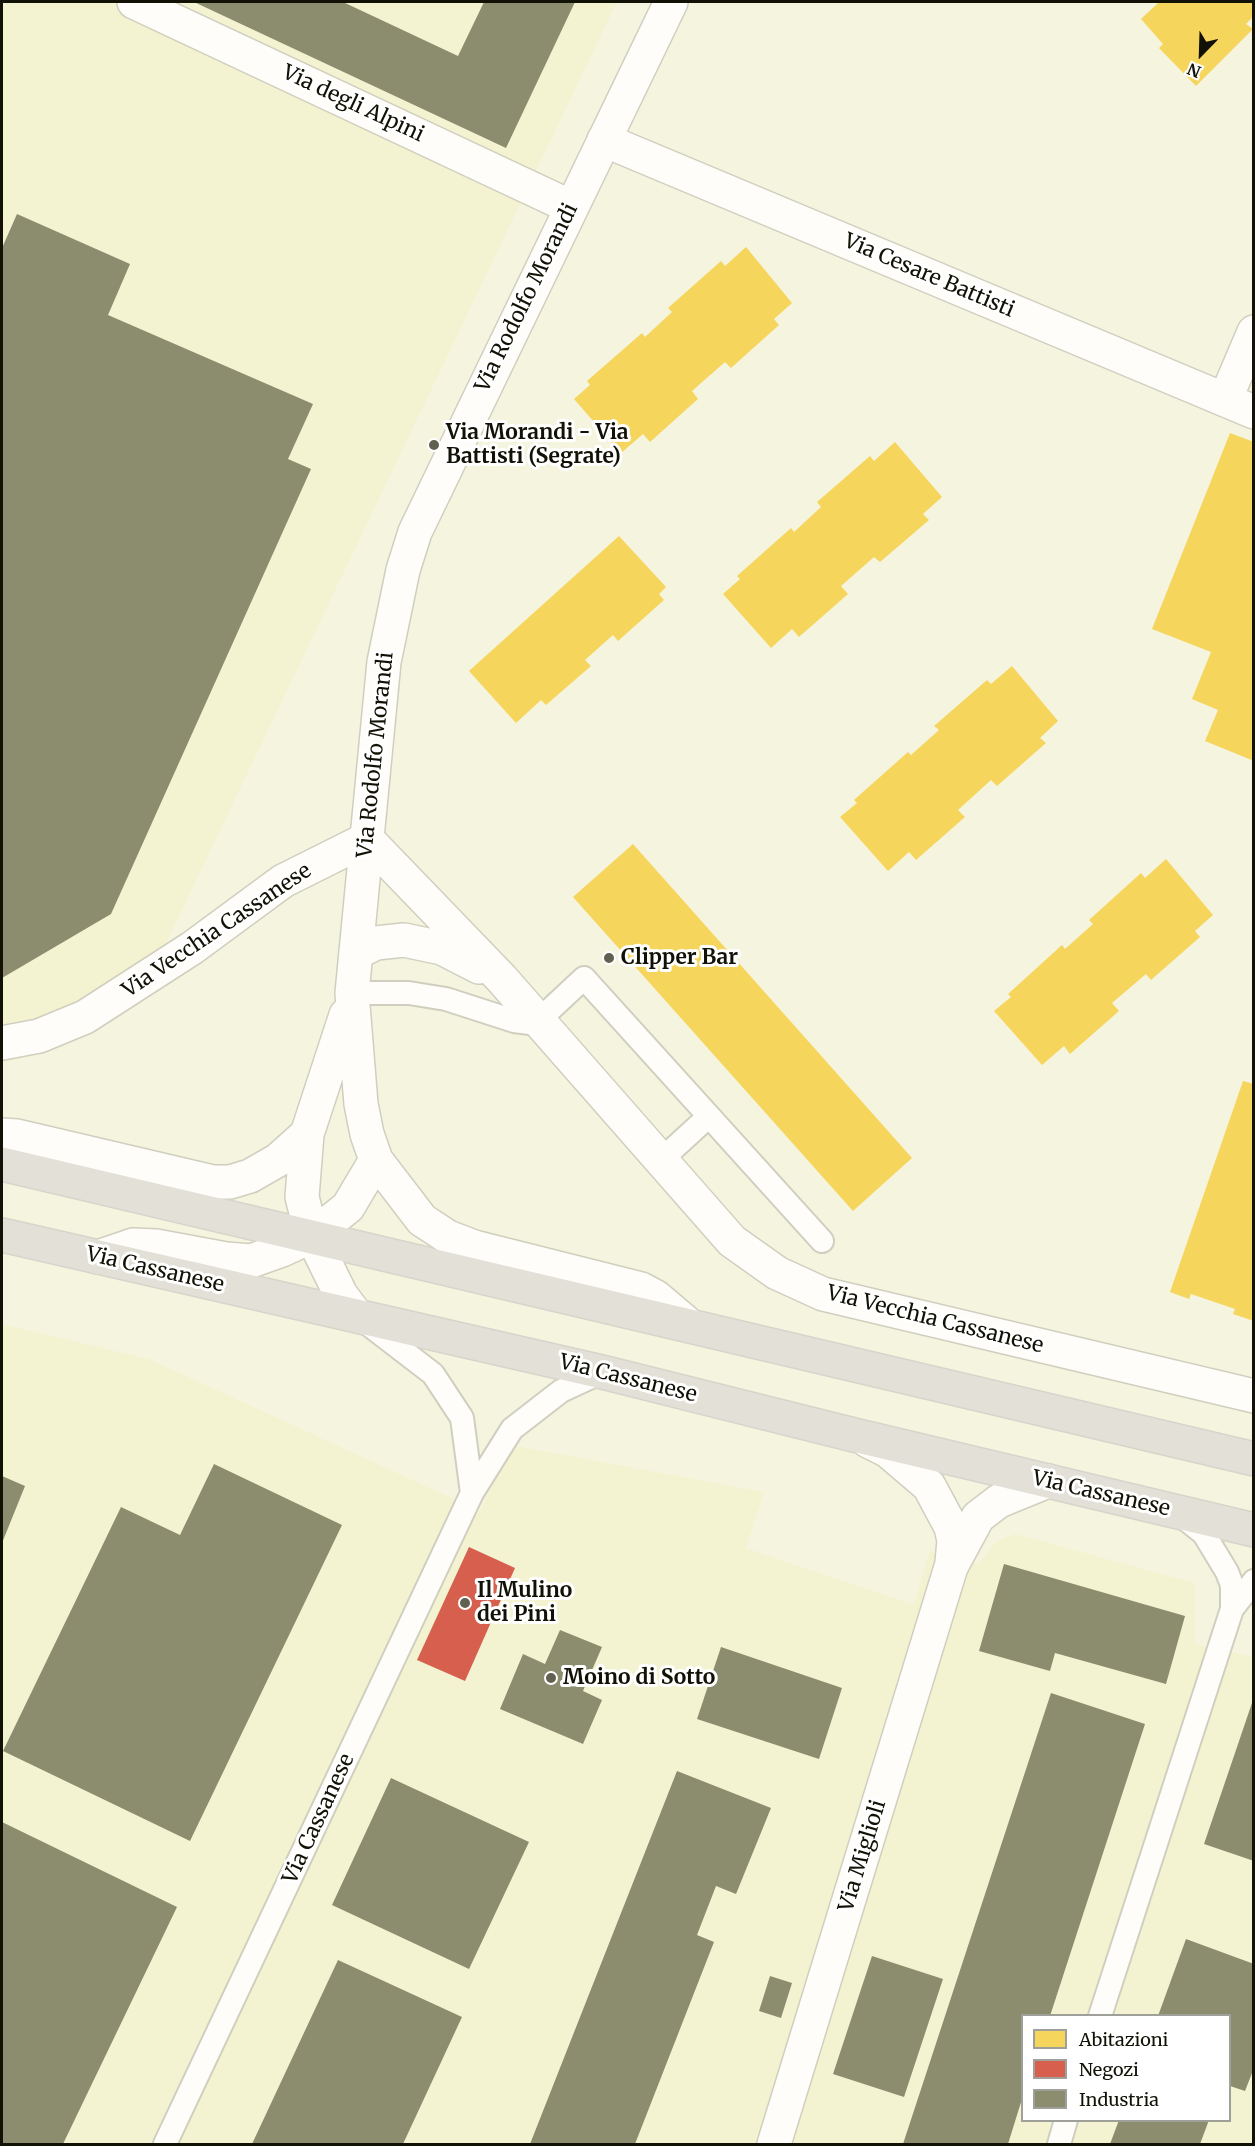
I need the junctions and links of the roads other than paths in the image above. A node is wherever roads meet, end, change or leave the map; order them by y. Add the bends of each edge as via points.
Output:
1 (134, 2) edge
2 (671, 2) edge
3 (604, 140) junction
4 (571, 207) junction
5 (1254, 332) edge
6 (1240, 406) edge
7 (366, 839) junction
8 (356, 953) junction
9 (502, 979) junction
10 (352, 993) junction
11 (538, 1021) junction
12 (2, 1043) edge
13 (709, 1116) junction
14 (307, 1134) junction
15 (2, 1135) edge
16 (376, 1160) junction
17 (661, 1160) junction
18 (2, 1164) edge
19 (2, 1235) edge
20 (312, 1236) junction
21 (822, 1241) dead end
22 (98, 1257) junction
23 (356, 1315) junction
24 (688, 1324) junction
25 (602, 1372) junction
26 (1254, 1396) edge
27 (854, 1435) junction
28 (1254, 1459) edge
29 (1048, 1481) junction
30 (472, 1493) junction
31 (1172, 1510) junction
32 (1254, 1530) edge
33 (951, 1567) junction
34 (1254, 1581) edge
35 (1232, 1609) junction
36 (1101, 2014) edge
37 (1066, 2122) edge
38 (165, 2145) edge
39 (774, 2145) edge
40 (1059, 2145) edge

1 - 4 street, Via degli Alpini
2 - 3 street, Via Rodolfo Morandi
3 - 4 street, Via Rodolfo Morandi
3 - 6 street, Via Cesare Battisti
4 - 7 street, Via Rodolfo Morandi via 415,532 384,662
5 - 6 street
7 - 8 street, Via Rodolfo Morandi
7 - 9 street, Via Vecchia Cassanese
7 - 12 street, Via Vecchia Cassanese via 283,881 192,948 85,1017 39,1036
8 - 9 street via 376,943 404,940 442,948
8 - 10 street, Via Rodolfo Morandi
9 - 11 street, Via Vecchia Cassanese
10 - 11 lane via 409,993 446,999 514,1021
10 - 14 street, Via Rodolfo Morandi
10 - 16 street, Via Rodolfo Morandi via 361,1104
11 - 13 lane via 584,978
11 - 17 street, Via Vecchia Cassanese
13 - 17 lane
13 - 21 lane
14 - 15 street, Via Rodolfo Morandi via 278,1160 230,1182 213,1182
14 - 20 street, Via Rodolfo Morandi via 302,1197
16 - 20 street via 348,1207
16 - 24 street, Via Rodolfo Morandi via 422,1220 448,1237 474,1247 626,1283 656,1297
17 - 26 street, Via Vecchia Cassanese via 732,1241 777,1274 823,1294
18 - 20 main road
19 - 22 main road, Via Cassanese
20 - 22 street via 251,1261 133,1245
20 - 23 street, Via Rodolfo Morandi
20 - 24 main road
22 - 23 main road, Via Cassanese
23 - 25 main road, Via Cassanese
23 - 30 lane via 433,1374 462,1418
24 - 28 main road
25 - 27 main road, Via Cassanese
25 - 30 lane, Via Cassanese via 561,1391 512,1429
27 - 29 main road, Via Cassanese
27 - 33 street via 888,1451 929,1486 951,1527
29 - 31 main road, Via Cassanese
29 - 33 street via 999,1501 978,1517
30 - 38 lane, Via Cassanese
31 - 32 main road, Via Cassanese
31 - 35 lane via 1195,1525 1211,1544 1232,1585
33 - 39 street, Via Miglioli
34 - 35 lane
35 - 36 lane
37 - 40 lane

